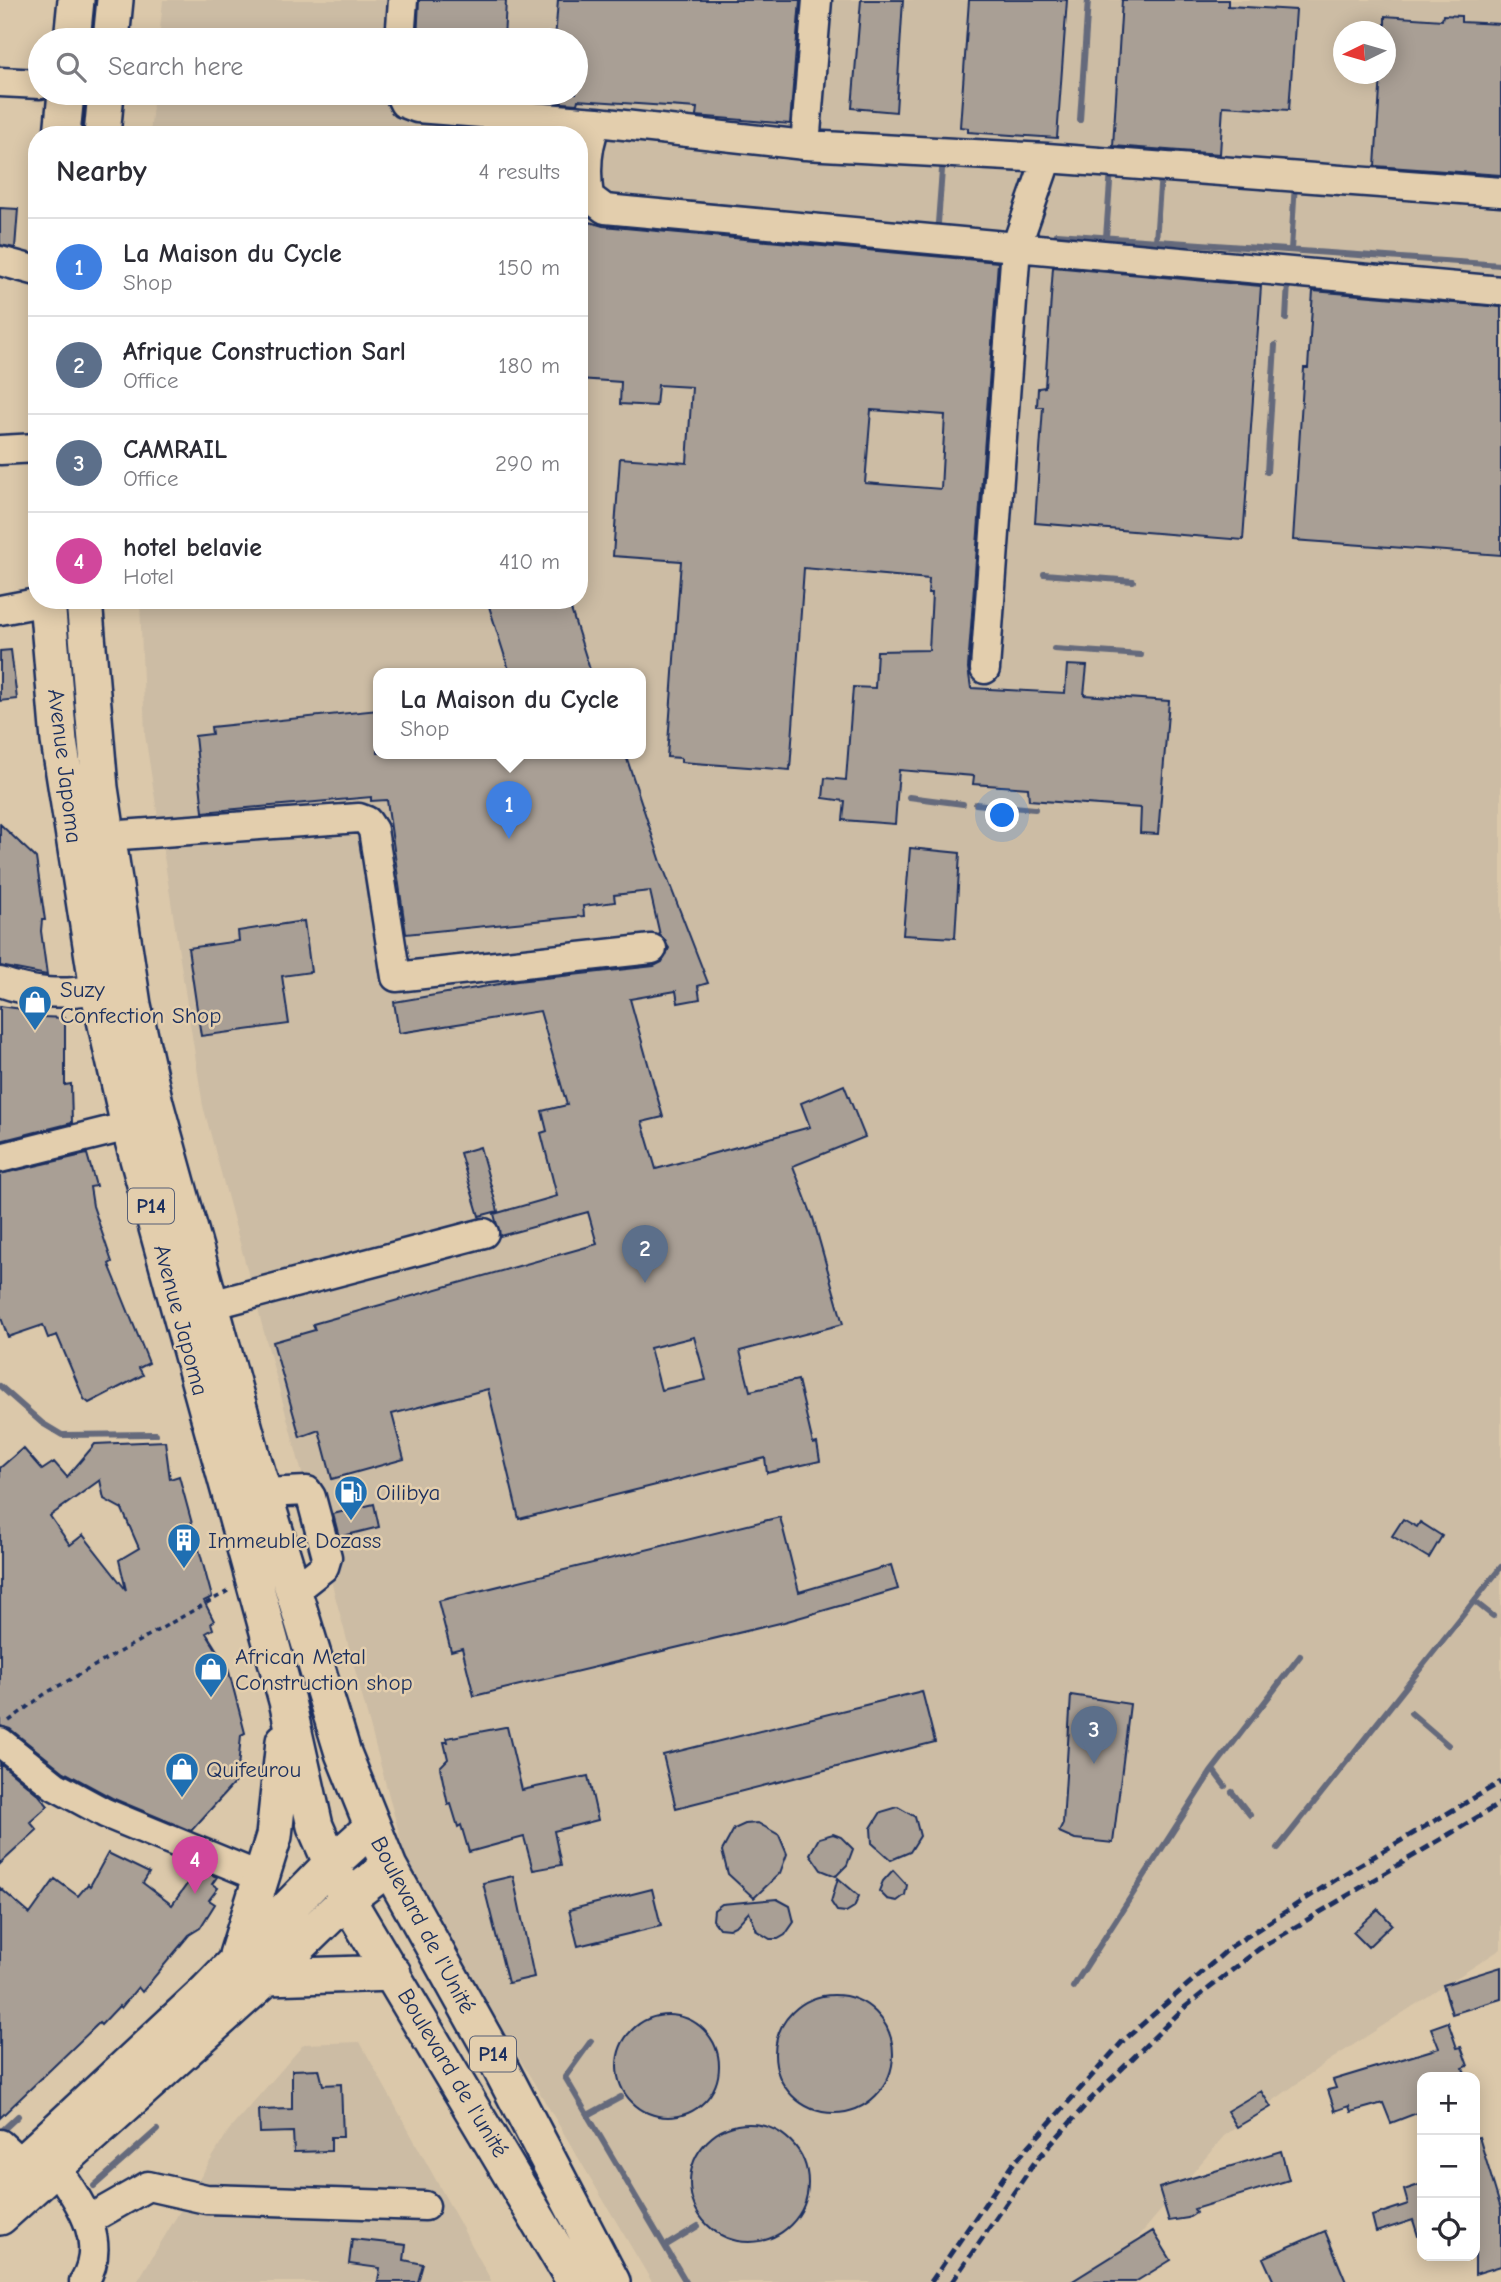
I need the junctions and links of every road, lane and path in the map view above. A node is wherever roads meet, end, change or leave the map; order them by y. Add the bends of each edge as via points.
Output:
1 (76, 0) edge
2 (115, 0) edge
3 (403, 0) edge
4 (817, 0) edge
5 (73, 28) edge
6 (112, 28) edge
7 (401, 28) edge
8 (0, 82) edge
9 (28, 83) edge
10 (65, 105) edge
11 (105, 105) edge
12 (410, 105) edge
13 (597, 122) junction
14 (63, 126) edge
15 (103, 126) edge
16 (805, 145) junction
17 (588, 153) edge
18 (1047, 158) junction
19 (588, 190) edge
20 (1501, 192) edge
21 (1016, 247) junction
22 (0, 261) edge
23 (28, 269) edge
24 (1501, 291) edge
25 (28, 448) edge
26 (0, 450) edge
27 (28, 605) edge
28 (48, 609) edge
29 (85, 609) edge
30 (0, 610) edge
31 (985, 669) dead end
32 (107, 836) junction
33 (652, 949) dead end
34 (0, 982) edge
35 (98, 989) junction
36 (129, 1126) junction
37 (0, 1158) edge
38 (484, 1233) dead end
39 (211, 1305) junction
40 (247, 1475) junction
41 (253, 1575) junction
42 (287, 1701) junction
43 (3, 1733) edge
44 (371, 1828) junction
45 (330, 1865) junction
46 (389, 1867) junction
47 (263, 1878) junction
48 (347, 1899) junction
49 (234, 1965) junction
50 (393, 1973) junction
51 (267, 1977) junction
52 (24, 2168) edge
53 (425, 2206) dead end
54 (0, 2217) edge
55 (90, 2219) junction
56 (83, 2282) edge
57 (575, 2282) edge
58 (612, 2282) edge

1 - 5 main road
2 - 6 main road
3 - 7 street
4 - 16 street
8 - 9 street
10 - 14 main road
11 - 15 main road
12 - 13 street
13 - 16 street
13 - 17 street
16 - 18 street
18 - 20 street
18 - 21 street
19 - 21 street via 589,197 605,209
21 - 24 street
21 - 31 street
22 - 23 street
25 - 26 street
27 - 30 street
28 - 35 main road, Avenue Japoma / P14 via 59,741
29 - 32 main road, Avenue Japoma / P14
32 - 33 street via 367,821 373,830 396,977
32 - 39 main road, Avenue Japoma / P14 via 133,1005
34 - 35 street via 55,994
35 - 36 main road, Avenue Japoma / P14
36 - 37 street
36 - 40 main road, Avenue Japoma / P14
38 - 39 street
39 - 40 main road, Avenue Japoma / P14
40 - 41 main road, Avenue Japoma / P14
40 - 44 main road, Avenue Japoma / P14 via 295,1590 343,1753
41 - 42 main road, Avenue Japoma / P14
41 - 43 path via 47,1693
42 - 45 main road, Avenue Japoma / P14 via 315,1826
42 - 47 main road via 280,1796
43 - 47 street via 55,1786 105,1813
44 - 45 main road
44 - 46 main road, Boulevard de l'Unité / P14
45 - 48 main road, Boulevard de l'unité / P14
45 - 49 main road
46 - 48 main road
46 - 58 main road, Boulevard de l'Unité / P14
47 - 49 main road
48 - 50 main road, Boulevard de l'unité / P14
48 - 51 main road
49 - 52 main road
50 - 51 main road
50 - 57 main road, Boulevard de l'unité / P14
51 - 52 main road
52 - 54 main road
52 - 55 street
53 - 55 street via 206,2200 148,2186
55 - 56 street via 94,2249

